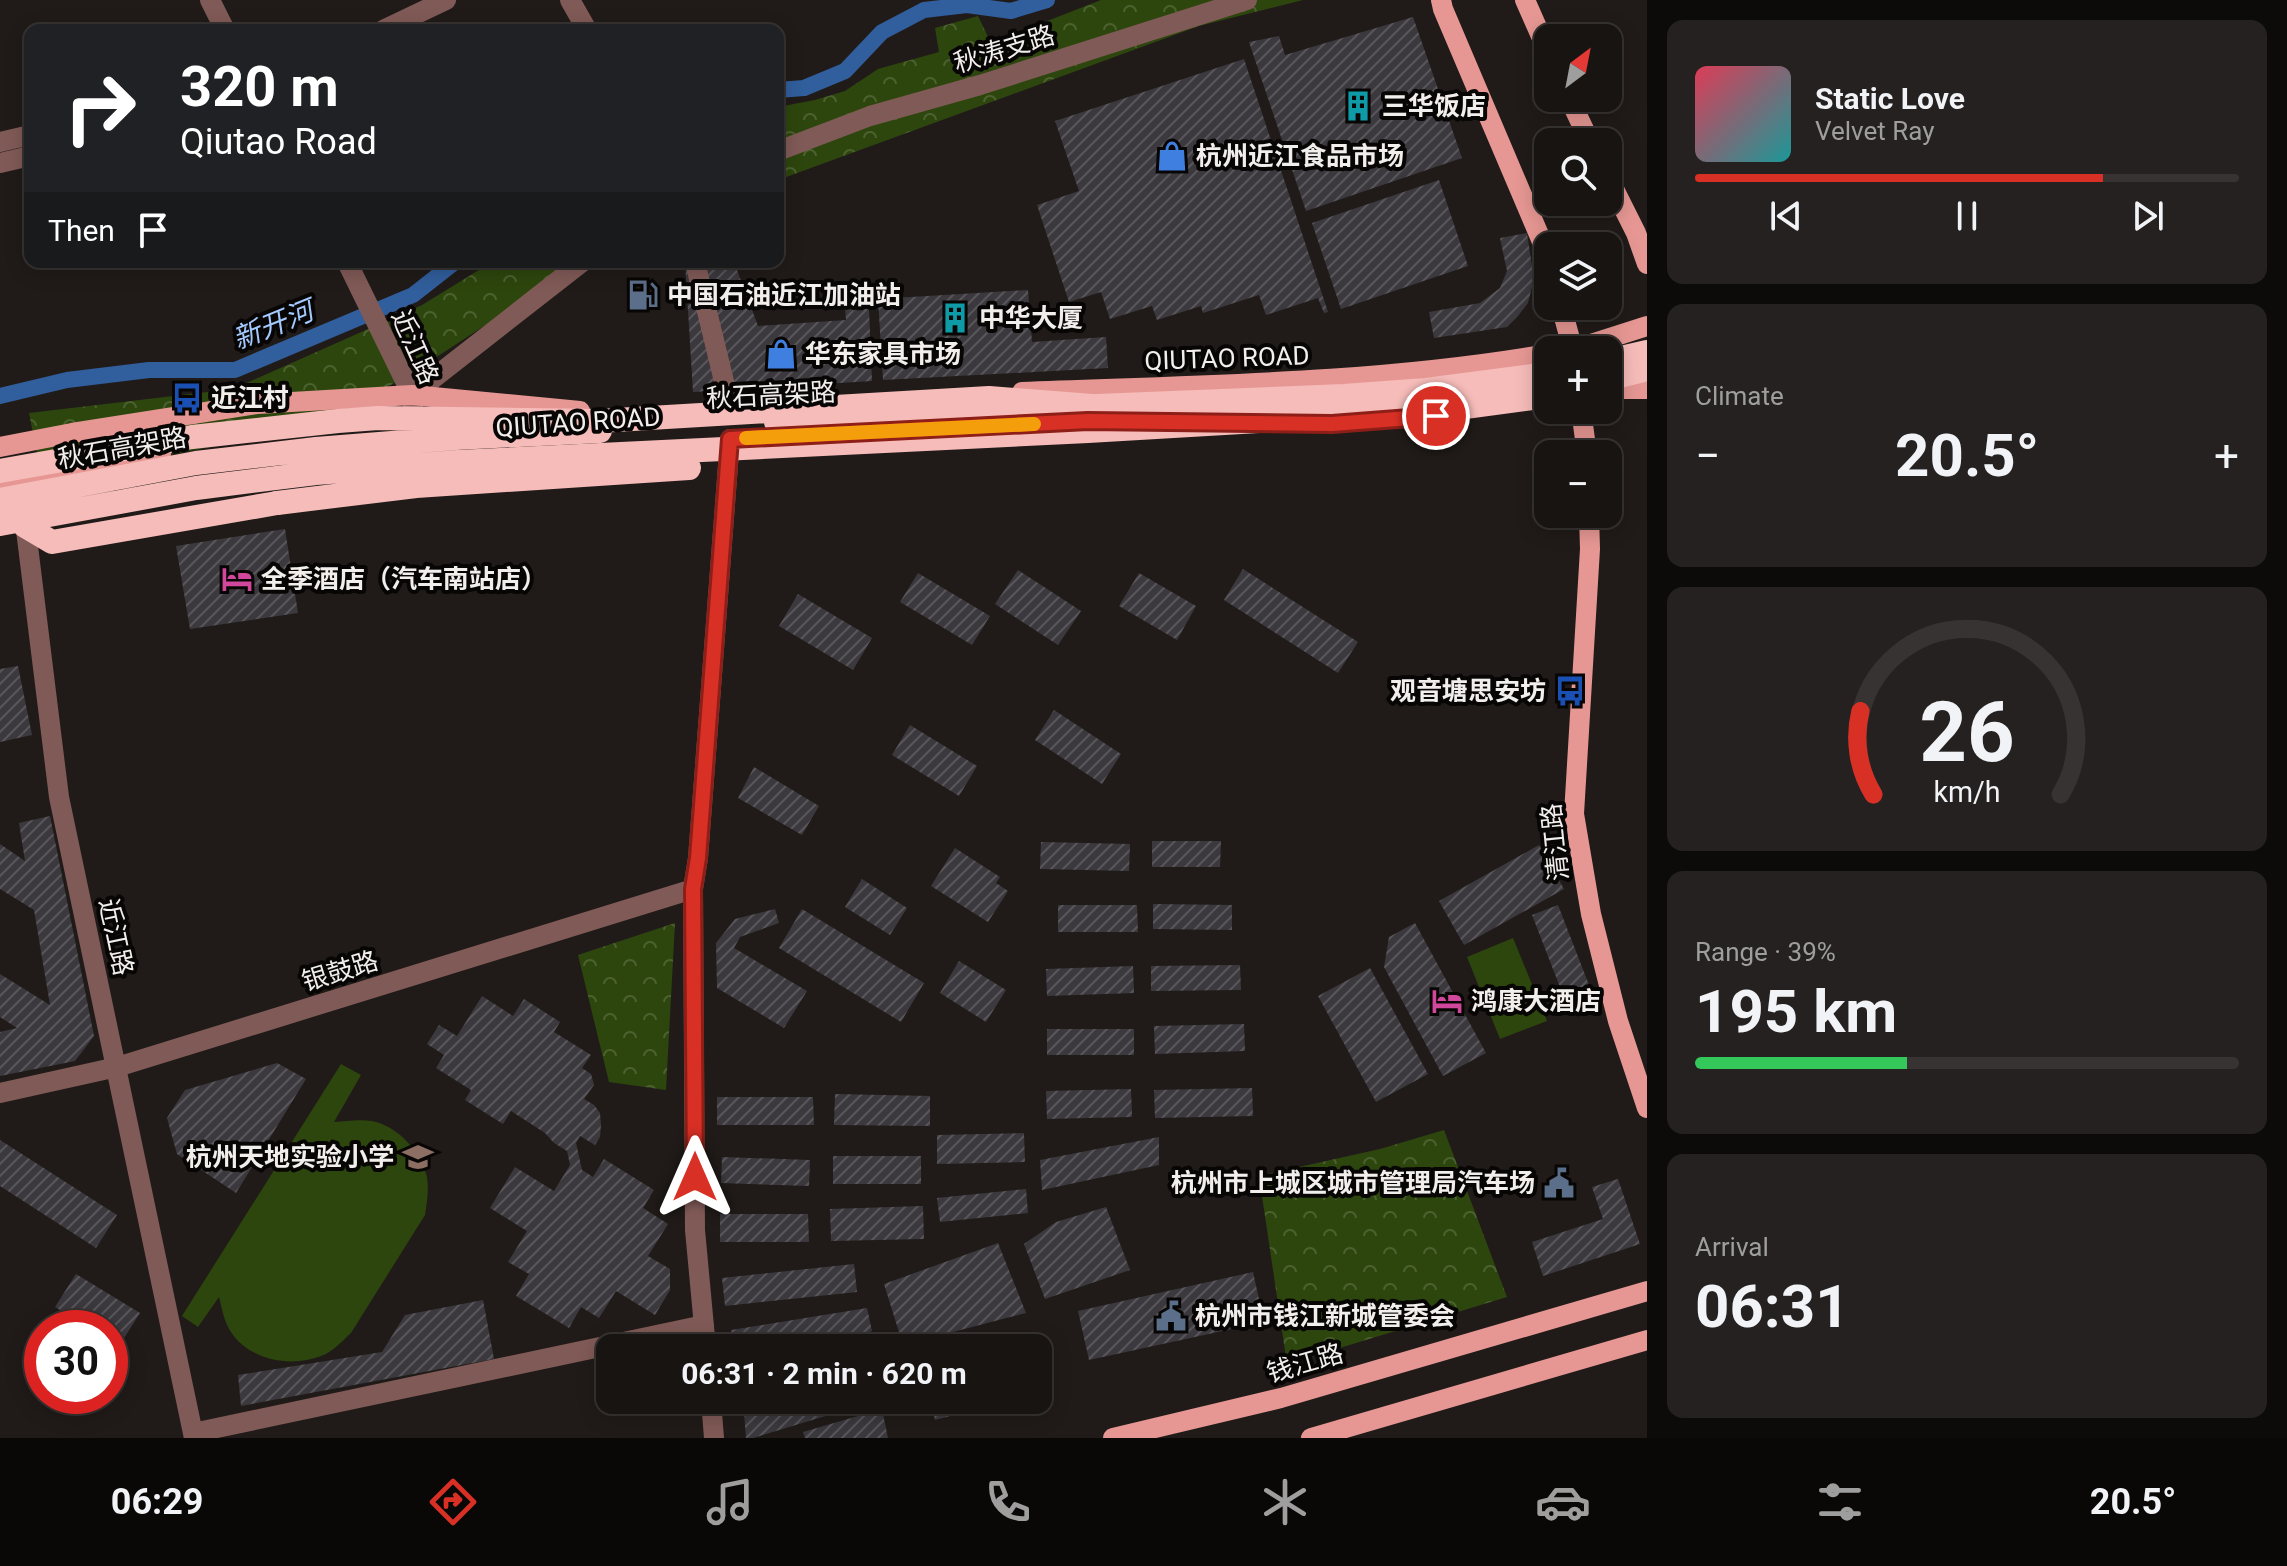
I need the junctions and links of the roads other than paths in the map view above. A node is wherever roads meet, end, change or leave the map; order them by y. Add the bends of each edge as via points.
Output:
1 (210, 0) edge
2 (446, 0) edge
3 (570, 0) edge
4 (1247, 0) edge
5 (1441, 0) edge
6 (1525, 0) edge
7 (222, 24) edge
8 (396, 24) edge
9 (584, 24) edge
10 (1536, 24) edge
11 (24, 136) edge
12 (0, 142) edge
13 (784, 149) edge
14 (24, 157) edge
15 (0, 163) edge
16 (1622, 205) edge
17 (1538, 232) edge
18 (1647, 264) edge
19 (349, 268) edge
20 (574, 268) edge
21 (696, 268) edge
22 (1647, 326) edge
23 (1616, 336) edge
24 (1647, 352) edge
25 (1534, 356) edge
26 (1622, 358) edge
27 (1647, 369) edge
28 (1622, 375) edge
29 (1534, 376) edge
30 (1622, 389) edge
31 (1647, 389) edge
32 (412, 395) junction
33 (1534, 398) edge
34 (1534, 399) edge
35 (730, 406) junction
36 (1092, 406) junction
37 (604, 413) junction
38 (1223, 423) junction
39 (414, 425) junction
40 (730, 439) junction
41 (8, 445) edge
42 (418, 458) junction
43 (10, 476) edge
44 (0, 485) edge
45 (0, 500) edge
46 (0, 524) edge
47 (25, 526) junction
48 (1589, 528) edge
49 (0, 531) edge
50 (693, 889) junction
51 (117, 1067) junction
52 (0, 1093) edge
53 (1647, 1108) edge
54 (1647, 1291) edge
55 (704, 1325) junction
56 (705, 1334) edge
57 (1647, 1340) edge
58 (712, 1414) edge
59 (193, 1435) edge
60 (714, 1438) edge
61 (1113, 1438) edge
62 (1311, 1438) edge

1 - 7 street
2 - 8 street
3 - 9 street
4 - 13 street, 秋涛支路 via 870,116
5 - 17 main road
6 - 10 main road
11 - 12 street
14 - 15 street
16 - 18 main road
19 - 32 street, 近江路
20 - 32 street
21 - 35 street
22 - 23 main road
24 - 26 highway
25 - 35 main road, QIUTAO ROAD via 1357,378
27 - 28 highway
29 - 36 highway, 秋石高架路 via 1344,396
30 - 31 main road
32 - 37 main road
32 - 39 street, 近江路
32 - 41 main road via 257,404
33 - 38 highway, 秋石高架路, bridge via 1450,409
34 - 40 main road, QIUTAO ROAD via 1490,410 1332,424 1088,421
35 - 37 main road, QIUTAO ROAD
36 - 43 highway, bridge via 989,398 599,421 378,418 192,437
36 - 45 highway, 秋石高架路, bridge via 329,447 196,463
37 - 39 main road, QIUTAO ROAD
38 - 46 highway, 秋石高架路, bridge via 316,473 196,488
38 - 47 highway, bridge via 1155,435 416,486 277,503 52,542
39 - 42 street, 近江路
39 - 43 main road, QIUTAO ROAD via 246,441
40 - 42 main road, QIUTAO ROAD
40 - 50 street
41 - 43 street, 近江路
42 - 47 main road, QIUTAO ROAD via 142,494
43 - 44 main road, QIUTAO ROAD
43 - 47 street, 近江路
47 - 49 main road, QIUTAO ROAD
47 - 51 street, 近江路 via 59,797
48 - 53 main road, 清江路 via 1574,814 1591,914
50 - 51 street, 银鼓路
50 - 55 street via 695,1230
51 - 52 street, 银鼓路
51 - 59 street, 近江路
54 - 61 main road, 钱江路 via 1281,1398
55 - 56 street
55 - 59 street
57 - 62 main road
58 - 60 street

